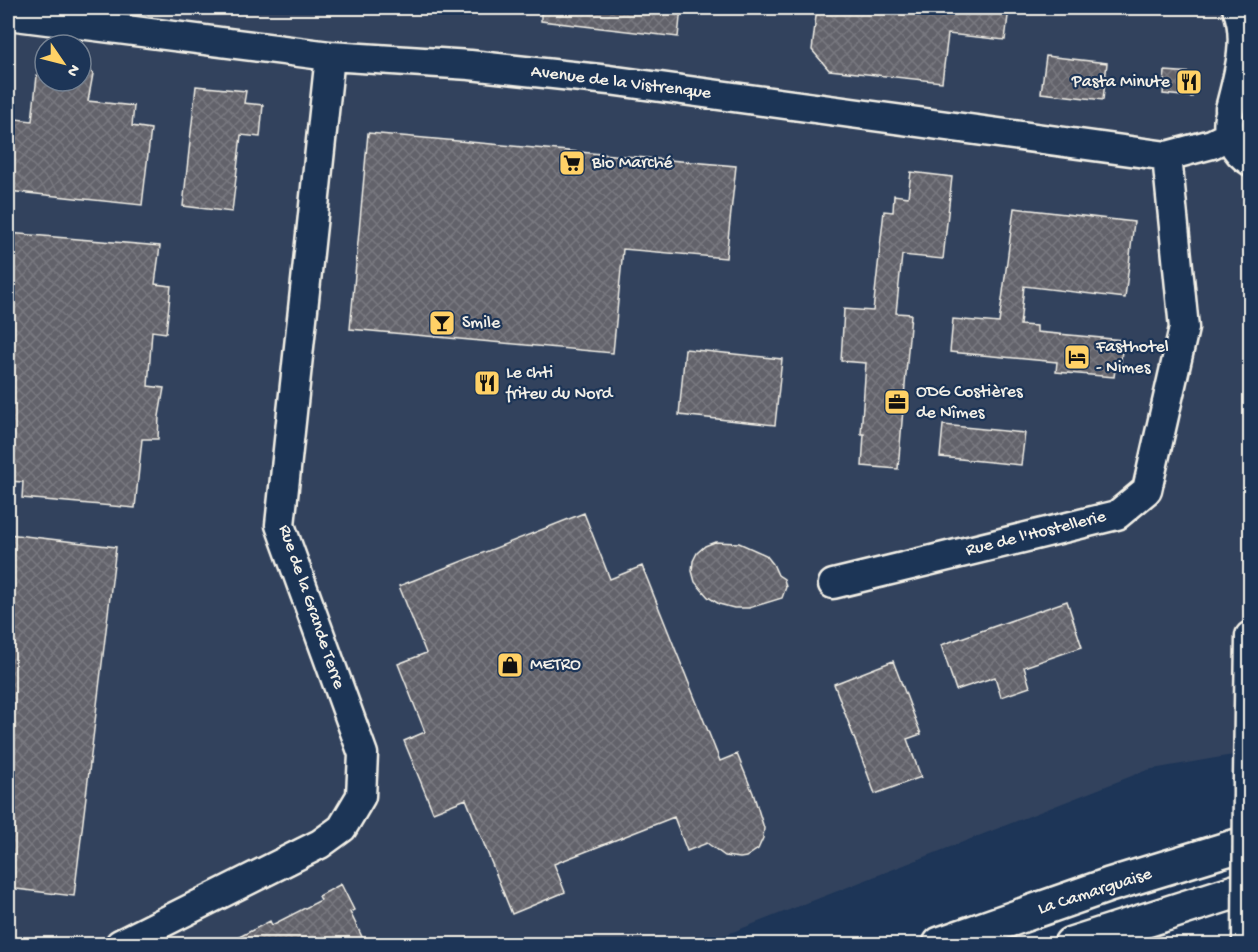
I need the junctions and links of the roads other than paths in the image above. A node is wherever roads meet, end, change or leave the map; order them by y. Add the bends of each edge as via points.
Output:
1 (1237, 8) edge
2 (8, 15) edge
3 (330, 56) junction
4 (1251, 87) edge
5 (1230, 122) junction
6 (1167, 156) junction
7 (1251, 160) edge
8 (833, 584) dead end
9 (1251, 636) edge
10 (1251, 842) edge
11 (1251, 887) edge
12 (120, 945) edge
13 (940, 945) edge
14 (1071, 945) edge
15 (1247, 945) edge

1 - 5 street via 1242,18 1242,64
2 - 3 street, Avenue de la Vistrenque
3 - 6 street, Avenue de la Vistrenque via 470,65 609,80
3 - 12 street, Rue de la Grande Terre via 280,525 363,754 361,796 342,828 320,844
4 - 5 street via 1237,98
5 - 6 street, Avenue de la Vistrenque via 1212,144
5 - 7 street via 1235,147
6 - 8 street, Rue de l'Hostellerie via 1184,328 1147,490 1117,514
9 - 15 street, bridge
10 - 13 highway, La Camarguaise via 1109,885
11 - 14 highway

